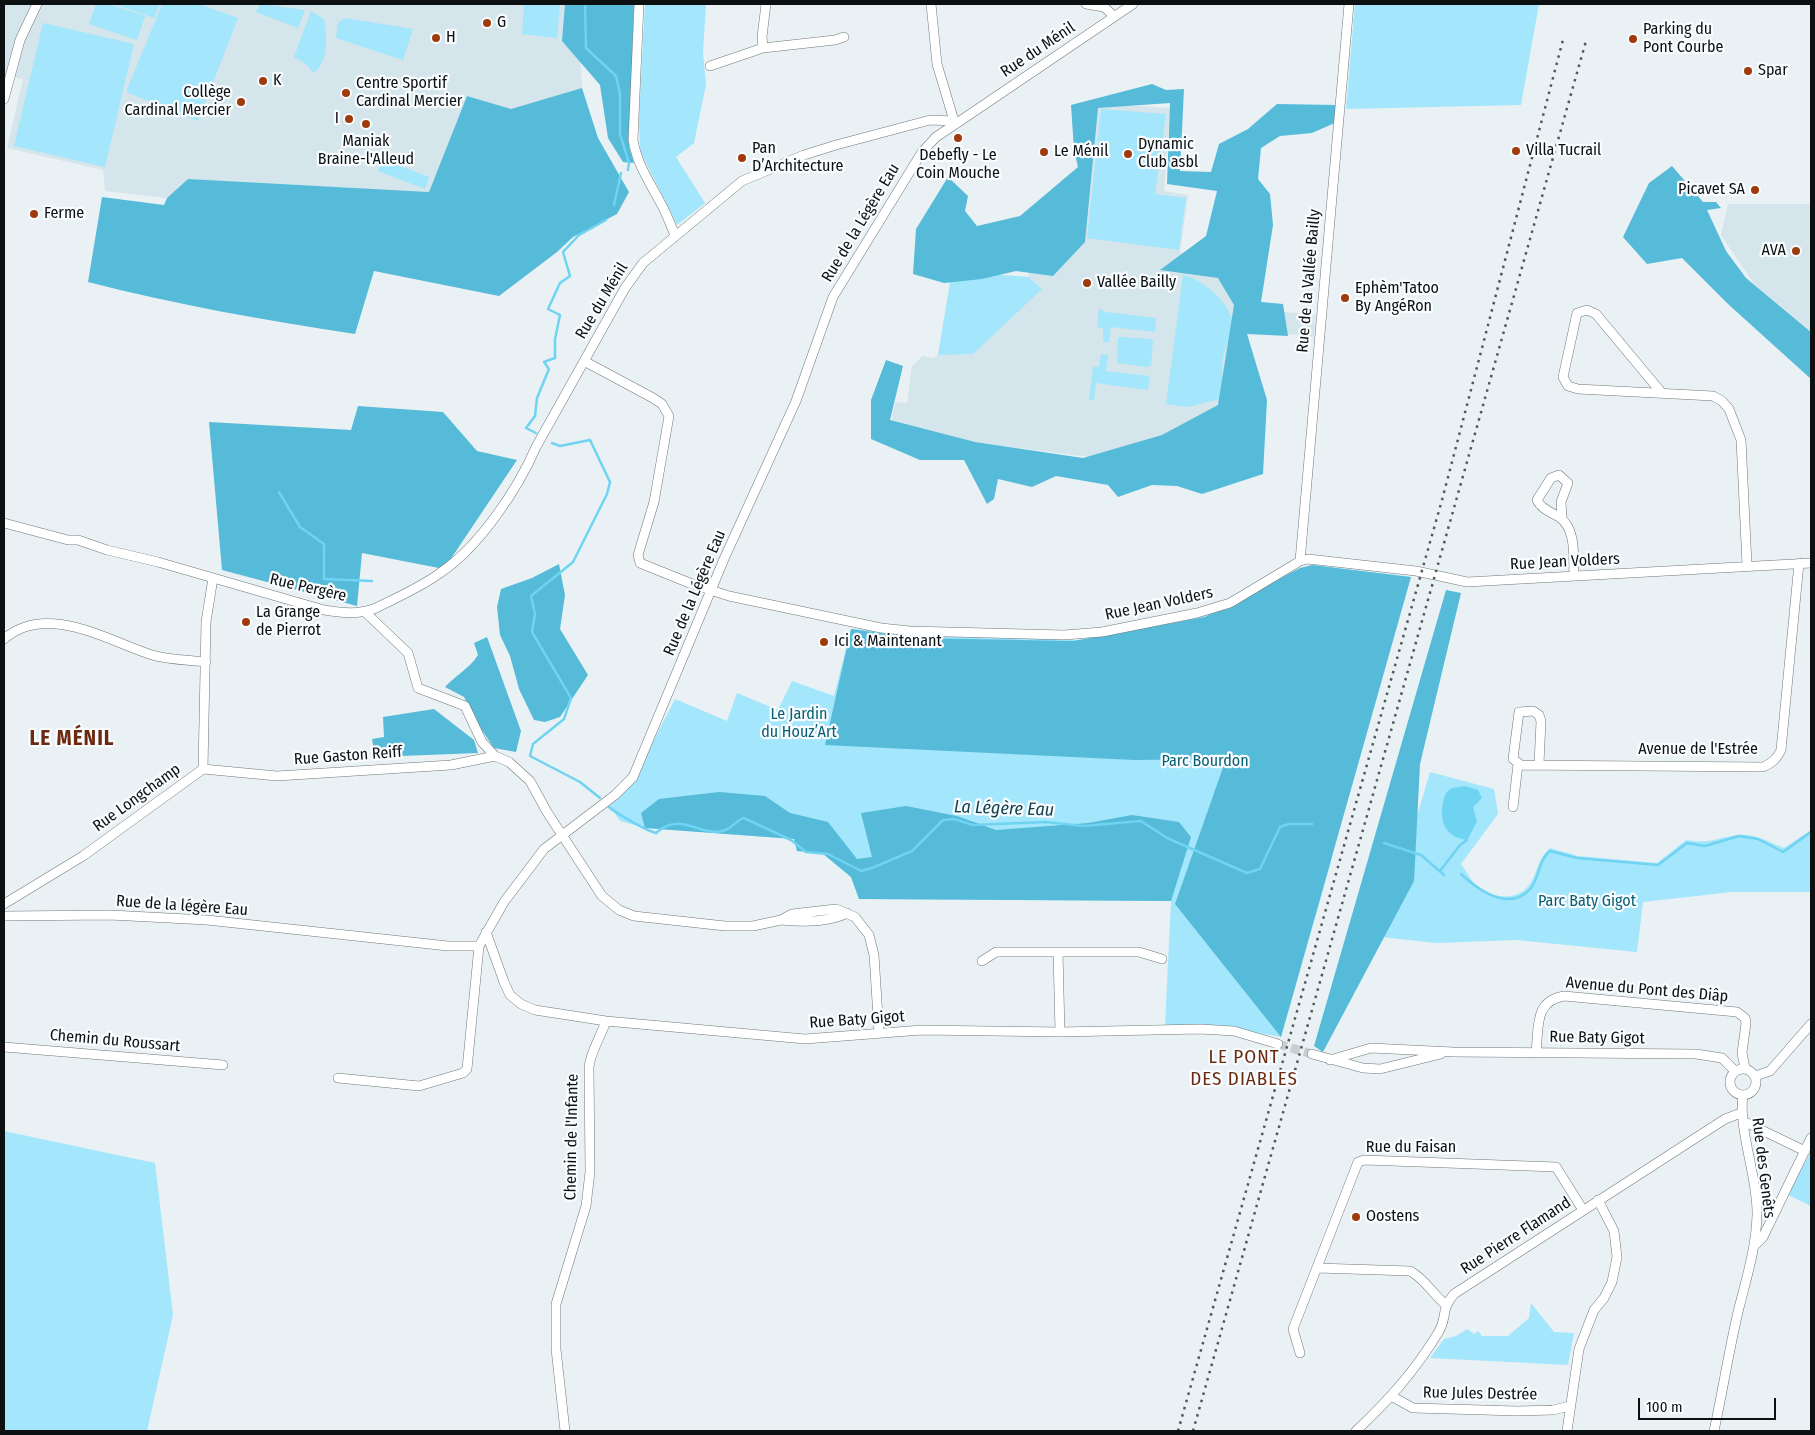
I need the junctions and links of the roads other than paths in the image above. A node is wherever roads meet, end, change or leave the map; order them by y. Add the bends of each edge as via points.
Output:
1 (37, 4) edge
2 (639, 4) edge
3 (766, 4) edge
4 (931, 4) edge
5 (1086, 4) edge
6 (1133, 4) edge
7 (1349, 4) edge
8 (1114, 16) junction
9 (844, 37) dead end
10 (763, 48) junction
11 (710, 66) dead end
12 (4, 99) edge
13 (957, 121) junction
14 (675, 235) junction
15 (584, 361) junction
16 (1661, 392) junction
17 (1562, 518) junction
18 (4, 523) edge
19 (1300, 561) junction
20 (1800, 563) junction
21 (1811, 563) edge
22 (1747, 565) junction
23 (1574, 576) junction
24 (213, 578) junction
25 (712, 590) junction
26 (365, 612) junction
27 (4, 639) edge
28 (206, 662) junction
29 (495, 756) junction
30 (1518, 764) junction
31 (1539, 764) junction
32 (202, 769) junction
33 (1513, 806) dead end
34 (562, 833) junction
35 (4, 904) edge
36 (4, 916) edge
37 (486, 932) junction
38 (479, 946) junction
39 (1058, 952) junction
40 (1162, 959) dead end
41 (982, 960) dead end
42 (606, 1021) junction
43 (1811, 1024) edge
44 (1060, 1032) junction
45 (879, 1033) junction
46 (1278, 1044) tunnel mouth
47 (4, 1047) edge
48 (1453, 1052) junction
49 (1536, 1052) junction
50 (1312, 1054) tunnel mouth
51 (1330, 1060) junction
52 (223, 1065) dead end
53 (1744, 1068) junction
54 (1735, 1071) junction
55 (1755, 1076) junction
56 (338, 1078) dead end
57 (1743, 1095) junction
58 (1742, 1117) junction
59 (1811, 1138) edge
60 (1805, 1151) junction
61 (1598, 1200) junction
62 (1584, 1210) junction
63 (1756, 1244) junction
64 (1317, 1268) junction
65 (1445, 1304) junction
66 (1300, 1353) dead end
67 (1392, 1397) junction
68 (1570, 1406) junction
69 (565, 1431) edge
70 (1356, 1431) edge
71 (1567, 1431) edge
72 (1714, 1431) edge

1 - 12 street via 20,40
2 - 14 street via 635,152 638,164 662,204
3 - 10 street
4 - 13 street via 937,64
5 - 8 street via 1104,7
6 - 8 street, Rue du Ménil
7 - 19 street, Rue de la Vallée Bailly
8 - 13 street, Rue du Ménil
9 - 10 street
10 - 11 street
13 - 14 street, Rue du Ménil via 930,120 795,159 742,181
13 - 25 street, Rue de la Légère Eau via 922,152 834,297 796,402
14 - 15 street, Rue du Ménil via 643,262 633,275
15 - 25 street, Rue Jean Volders via 653,398 662,404 669,416 654,502 638,555 640,563
15 - 26 street, Rue du Ménil via 525,473 485,528 457,560 440,573
16 - 16 street via 1568,386 1563,377 1577,313 1587,310 1596,314
16 - 22 street via 1713,396 1729,409 1741,440
17 - 17 street via 1537,500 1551,478 1559,475 1568,483 1561,502
17 - 23 street via 1572,538
18 - 24 street, Rue Pergère
19 - 23 street, Rue Jean Volders via 1316,559 1416,570 1467,582
19 - 25 street, Rue Jean Volders via 1230,603 1130,626 1064,635 882,628
20 - 21 street, Rue Jean Volders
20 - 22 street, Rue Jean Volders
20 - 31 street, Avenue de l'Estrée via 1778,758 1763,767
22 - 23 street, Rue Jean Volders
24 - 26 street, Rue Pergère via 324,610 344,614
24 - 28 street, Rue Longchamp via 206,622
25 - 34 street, Rue de la Légère Eau via 632,777 615,795
26 - 29 street, Rue Pergère via 408,653 418,688 465,706 482,742
27 - 28 street via 32,625 64,625 111,638 154,656
28 - 32 street, Rue Longchamp
29 - 32 street, Rue Gaston Reiff via 452,765 277,776
29 - 34 street, Rue Pergère via 509,762 530,781 546,812
30 - 31 street, Avenue de l'Estrée
30 - 31 street via 1513,760 1516,721 1518,712 1527,710 1539,715 1541,721
30 - 33 street
32 - 35 street, Rue Longchamp via 83,856
34 - 37 street, Rue de la Légère Eau via 544,848
34 - 45 street, Rue Pergère via 602,896 619,910 634,916 725,926 753,926 792,914 836,909 856,916 869,935 874,955
36 - 38 street, Rue de la légère Eau via 110,915 208,920 448,946
37 - 38 street, Rue de la Légère Eau
37 - 42 street, Rue Baty Gigot via 510,995 521,1004 535,1010
38 - 56 street via 468,1064 463,1073 413,1086
39 - 40 street via 1139,952
39 - 41 street via 996,952
39 - 44 street
42 - 45 street, Rue Baty Gigot via 778,1038
42 - 69 street, Chemin de l'Infante via 590,1059 590,1172 586,1206 556,1304 556,1349
43 - 55 street via 1770,1071
44 - 45 street, Rue Baty Gigot via 922,1030
44 - 46 street, Rue Baty Gigot via 1200,1029 1234,1031
47 - 52 street, Chemin du Roussart
48 - 49 street, Rue Baty Gigot
48 - 51 street, Rue Baty Gigot via 1371,1048
48 - 51 street, Rue Baty Gigot via 1380,1069
49 - 53 street, Avenue du Pont des Diâp via 1541,1010 1549,1000 1564,996 1737,1012 1746,1022 1742,1053
49 - 54 street, Rue Baty Gigot via 1696,1054 1722,1058
50 - 51 street, Rue Baty Gigot
53 - 54 street
53 - 55 street
54 - 57 street via 1731,1075 1730,1086
55 - 57 street via 1752,1091
57 - 58 street, Rue des Genêts
58 - 60 street
58 - 61 street, Rue Pierre Flamand via 1725,1119
58 - 63 street, Rue des Genêts via 1757,1213
59 - 60 street
60 - 63 street via 1764,1237
61 - 62 street, Rue Pierre Flamand
61 - 68 street via 1614,1231 1617,1257 1612,1282 1594,1310 1579,1349
62 - 64 street, Rue du Faisan via 1556,1167 1364,1160 1355,1167
62 - 65 street, Rue Pierre Flamand via 1454,1294
63 - 72 street via 1738,1309
64 - 65 street via 1410,1272 1419,1276
64 - 66 street, Rue du Faisan via 1293,1329
65 - 67 street via 1440,1331
67 - 68 street, Rue Jules Destrée via 1413,1408 1518,1411
67 - 70 street
68 - 71 street

